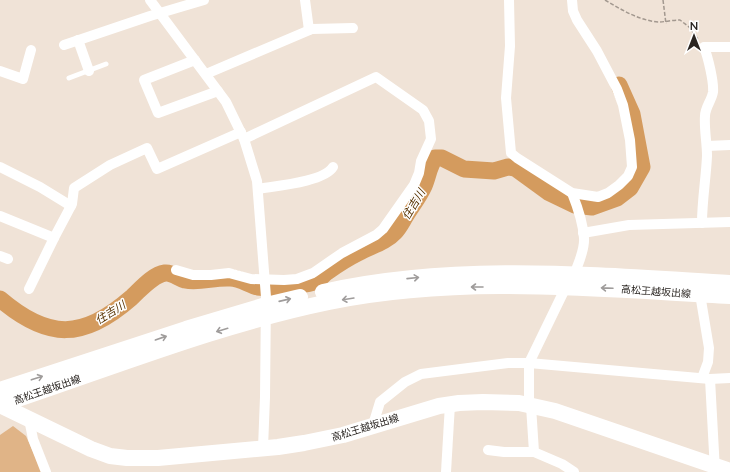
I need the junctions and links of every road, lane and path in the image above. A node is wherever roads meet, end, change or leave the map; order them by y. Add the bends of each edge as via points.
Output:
1 (150, 0) edge
2 (204, 0) edge
3 (305, 0) edge
4 (509, 0) edge
5 (572, 0) edge
6 (605, 0) edge
7 (663, 0) edge
8 (160, 14) junction
9 (665, 20) junction
10 (666, 24) dead end
11 (353, 28) dead end
12 (309, 30) junction
13 (78, 40) junction
14 (64, 46) dead end
15 (704, 47) junction
16 (730, 47) edge
17 (31, 50) dead end
18 (195, 60) junction
19 (106, 64) dead end
20 (89, 71) junction
21 (0, 72) edge
22 (206, 74) junction
23 (69, 78) dead end
24 (218, 90) junction
25 (242, 136) junction
26 (730, 145) edge
27 (707, 146) junction
28 (0, 167) edge
29 (332, 167) dead end
30 (258, 189) junction
31 (572, 193) junction
32 (71, 206) junction
33 (0, 216) edge
34 (730, 222) edge
35 (702, 223) junction
36 (583, 233) junction
37 (54, 238) junction
38 (176, 270) dead end
39 (571, 281) junction
40 (730, 283) edge
41 (29, 289) dead end
42 (700, 294) junction
43 (265, 295) junction
44 (730, 296) edge
45 (529, 363) junction
46 (730, 378) edge
47 (706, 379) junction
48 (0, 390) edge
49 (450, 404) junction
50 (0, 405) edge
51 (531, 406) junction
52 (29, 419) junction
53 (373, 425) junction
54 (262, 448) junction
55 (488, 450) dead end
56 (534, 452) junction
57 (715, 469) edge
58 (730, 471) edge
59 (46, 472) edge
60 (446, 472) edge
61 (574, 472) edge

1 - 8 street
2 - 8 street
3 - 12 street
4 - 31 street via 510,46 506,98 511,153
5 - 31 street via 573,12 597,51 623,105 632,167 628,176 608,193 598,196
6 - 9 path via 636,17 659,22
7 - 9 path
8 - 13 street
8 - 18 street
9 - 10 path
9 - 15 path via 680,20 689,27
11 - 12 street
12 - 22 street
13 - 14 street
13 - 20 street
15 - 16 street
15 - 27 street via 713,93 705,115
17 - 21 street via 23,79
18 - 22 street
18 - 24 street via 144,80 158,113
19 - 20 lane
20 - 23 lane
22 - 24 street
24 - 25 street
25 - 30 street
25 - 32 street via 157,169 147,148 110,165 74,188
25 - 43 street via 376,77 422,110 429,121 431,139 414,186 382,229 314,273
26 - 27 street
27 - 35 street
28 - 32 street
29 - 30 street via 330,171 309,180
30 - 43 street
31 - 36 street via 580,213
32 - 37 street
33 - 37 street
34 - 35 street
35 - 36 street via 629,225
36 - 39 street via 584,240
37 - 41 street
38 - 43 street via 193,275 229,273 250,279
39 - 40 main road, 高松王越坂出線
42 -> 39 main road, 高松王越坂出線 via 614,288
39 - 43 main road, 高松王越坂出線 via 471,274
39 - 45 street
42 - 44 main road, 高松王越坂出線
42 - 47 street via 708,348
48 -> 43 main road, 高松王越坂出線 via 186,329
43 -> 50 main road, 高松王越坂出線 via 190,340
43 - 54 street
45 - 47 street
45 - 51 street
45 - 53 street via 508,363 421,374 405,382 380,402
46 - 47 street
47 - 57 street
49 - 51 main road, 高松王越坂出線 via 483,402
49 - 53 main road, 高松王越坂出線
49 - 60 street
50 - 52 main road, 高松王越坂出線
51 - 56 street
51 - 57 main road, 高松王越坂出線 via 555,411
52 - 54 main road, 高松王越坂出線 via 110,456 158,458
52 - 59 street via 33,439
53 - 54 main road, 高松王越坂出線 via 324,439
55 - 56 street
56 - 61 street
57 - 58 main road, 高松王越坂出線

